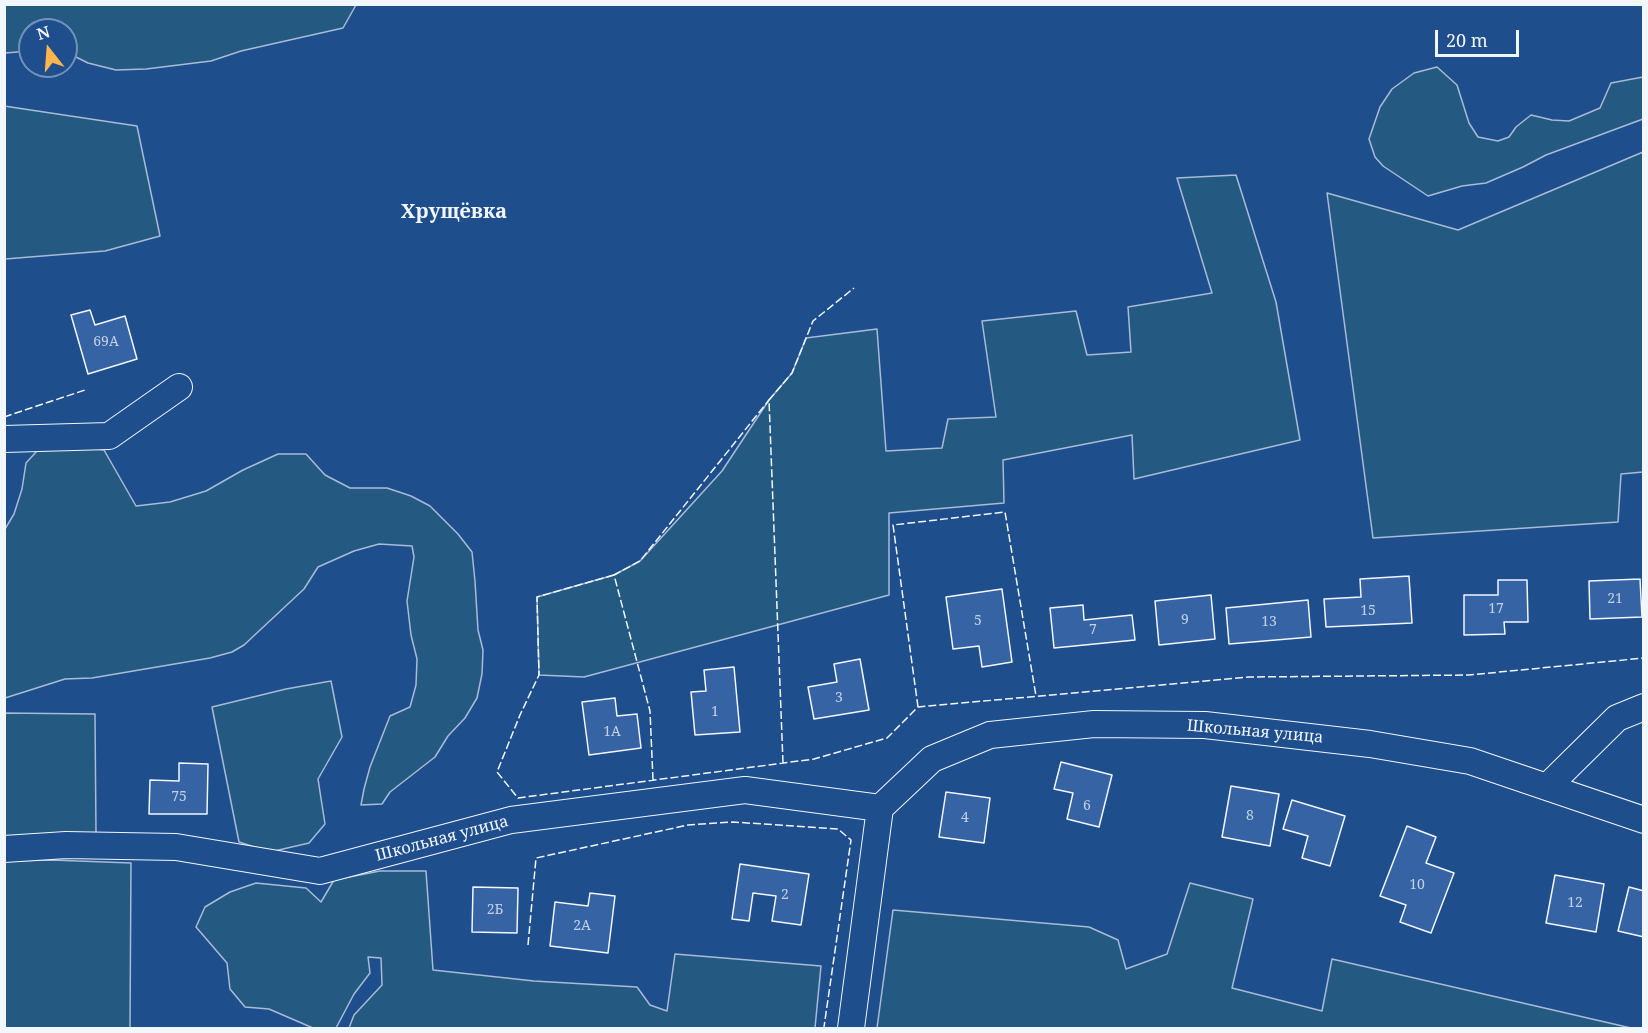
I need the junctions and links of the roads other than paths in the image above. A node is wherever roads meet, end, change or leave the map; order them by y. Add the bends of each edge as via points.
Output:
1 (179, 387) dead end
2 (4, 440) edge
3 (1644, 707) edge
4 (1547, 787) junction
5 (880, 808) junction
6 (1644, 820) edge
7 (4, 849) edge
8 (851, 1029) edge

1 - 2 street via 109,436
3 - 4 street via 1617,718
4 - 5 street, Школьная улица via 1470,761 1370,744 1205,725 1094,724 990,735 932,759
4 - 6 street, Школьная улица
5 - 7 street, Школьная улица via 745,790 511,820 320,872 176,847 66,845
5 - 8 street

